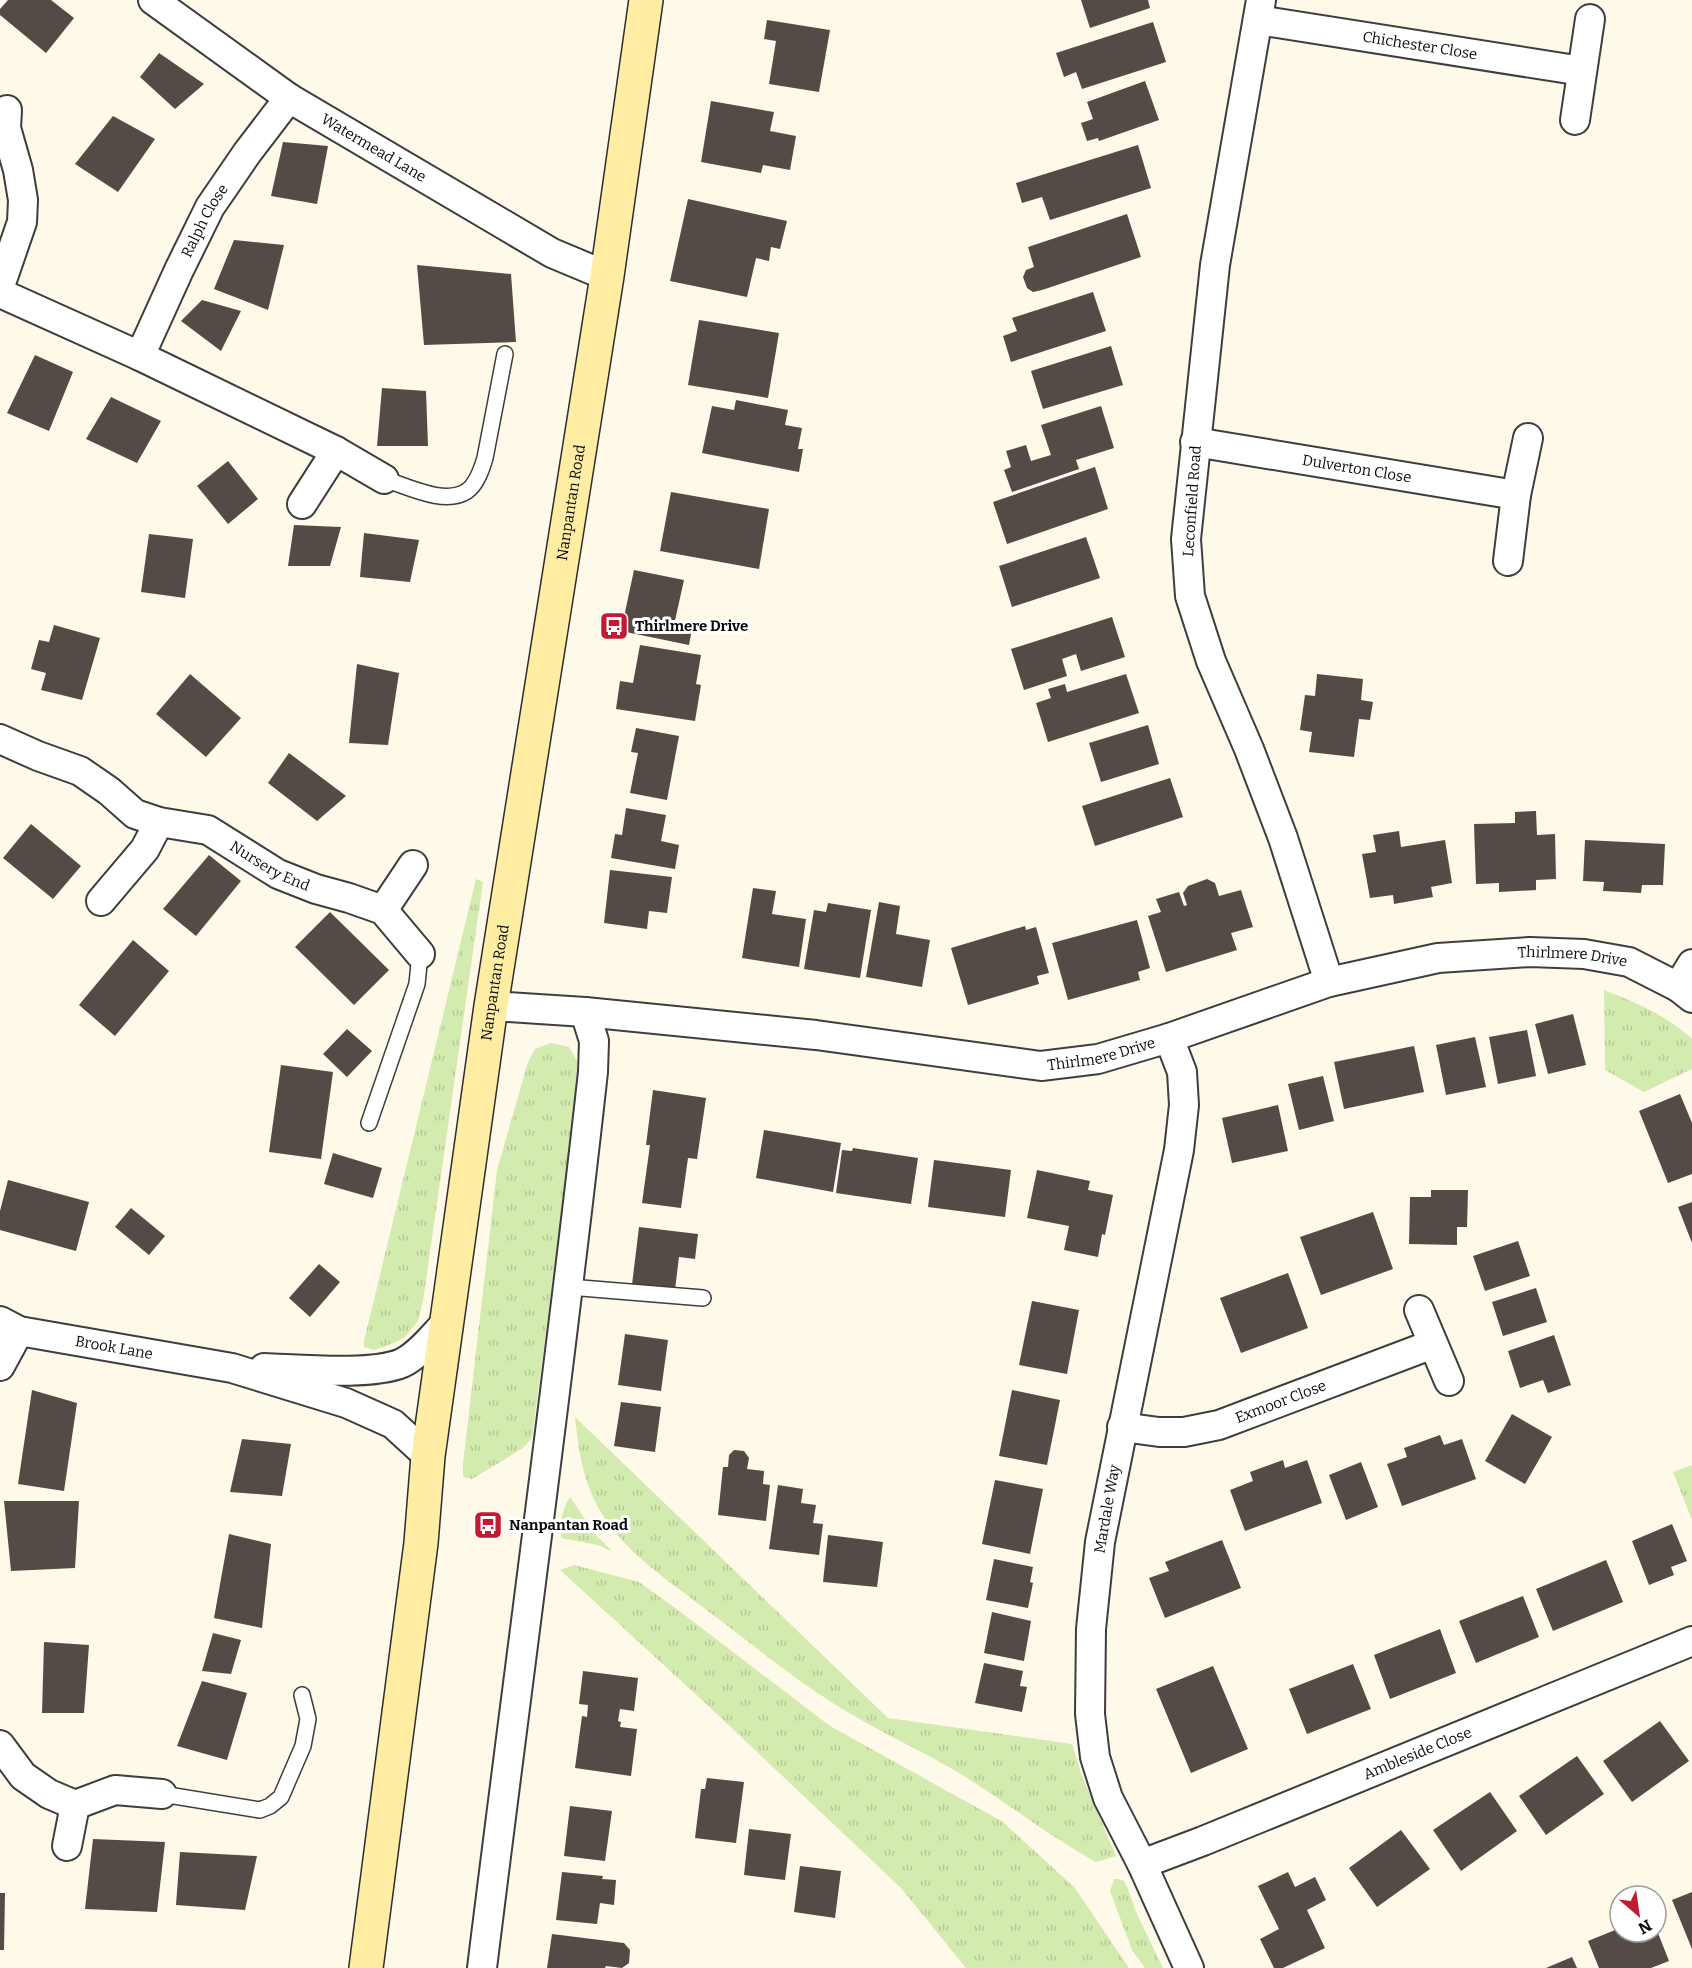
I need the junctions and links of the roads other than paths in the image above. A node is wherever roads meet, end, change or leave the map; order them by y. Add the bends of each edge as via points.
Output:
1 (153, 0) edge
2 (646, 0) edge
3 (1259, 10) edge
4 (1590, 19) dead end
5 (1582, 71) junction
6 (289, 98) junction
7 (7, 110) dead end
8 (1575, 120) dead end
9 (607, 276) junction
10 (0, 286) edge
11 (0, 293) edge
12 (505, 354) dead end
13 (140, 356) junction
14 (1528, 438) dead end
15 (1195, 442) junction
16 (336, 450) junction
17 (384, 479) joint
18 (1516, 495) junction
19 (302, 504) dead end
20 (1508, 561) dead end
21 (0, 739) edge
22 (159, 822) junction
23 (413, 865) dead end
24 (101, 901) dead end
25 (383, 910) junction
26 (420, 954) joint
27 (1329, 982) junction
28 (1688, 983) edge
29 (491, 1006) junction
30 (585, 1011) junction
31 (1169, 1038) junction
32 (369, 1123) dead end
33 (569, 1287) junction
34 (704, 1298) dead end
35 (1419, 1310) dead end
36 (446, 1323) junction
37 (10, 1326) edge
38 (1434, 1344) junction
39 (0, 1366) edge
40 (232, 1368) junction
41 (1449, 1382) dead end
42 (1122, 1427) junction
43 (428, 1456) junction
44 (1692, 1641) edge
45 (302, 1695) dead end
46 (0, 1745) edge
47 (162, 1794) joint
48 (75, 1805) junction
49 (67, 1846) dead end
50 (1142, 1864) junction
51 (366, 1968) edge
52 (482, 1968) edge
53 (1189, 1968) edge

1 - 6 street, Watermead Lane
2 - 9 street, Nanpantan Road
3 - 5 street, Chichester Close
3 - 15 street, Leconfield Road via 1215,265
4 - 5 street
5 - 8 street
6 - 9 street, Watermead Lane via 552,253
6 - 13 street, Ralph Close via 210,207
7 - 10 street via 6,128 18,170 22,222
9 - 29 street, Nanpantan Road
11 - 13 street
12 - 17 lane via 485,458 468,490 440,497
13 - 16 street
14 - 18 street
15 - 18 street, Dulverton Close
15 - 27 street, Leconfield Road via 1186,539 1190,596 1211,661 1283,838
16 - 17 street
16 - 19 street
18 - 20 street
21 - 22 street, Nursery End via 80,771 135,814
22 - 24 street via 145,849
22 - 25 street, Nursery End via 208,830 278,874
23 - 25 street
25 - 26 street, Nursery End
26 - 32 lane via 417,984
27 - 28 street, Thirlmere Drive via 1438,958 1530,952 1584,954 1629,963
27 - 31 street, Thirlmere Drive
29 - 30 street, Thirlmere Drive
29 - 36 street, Nanpantan Road
30 - 31 street, Thirlmere Drive via 816,1035 1041,1066 1098,1059
30 - 33 street via 594,1041 593,1072
31 - 42 street, Mardale Way via 1182,1072 1184,1105 1179,1150
33 - 34 lane
33 - 52 street
35 - 38 street
36 - 40 street, Brook Lane via 413,1356 383,1368
36 - 43 street, Nanpantan Road
37 - 39 street
37 - 40 street, Brook Lane
38 - 41 street
38 - 42 street, Exmoor Close via 1219,1425 1184,1432
40 - 43 street, Brook Lane via 346,1403 393,1424
42 - 50 street, Mardale Way via 1100,1542 1091,1629 1090,1714 1095,1757 1108,1798
43 - 51 street, Nanpantan Road via 421,1543
44 - 50 street, Ambleside Close
45 - 47 lane via 308,1719 303,1746 281,1797 270,1806 260,1810
46 - 48 street via 22,1776
47 - 48 street via 115,1790
48 - 49 street
50 - 53 street, Mardale Way

